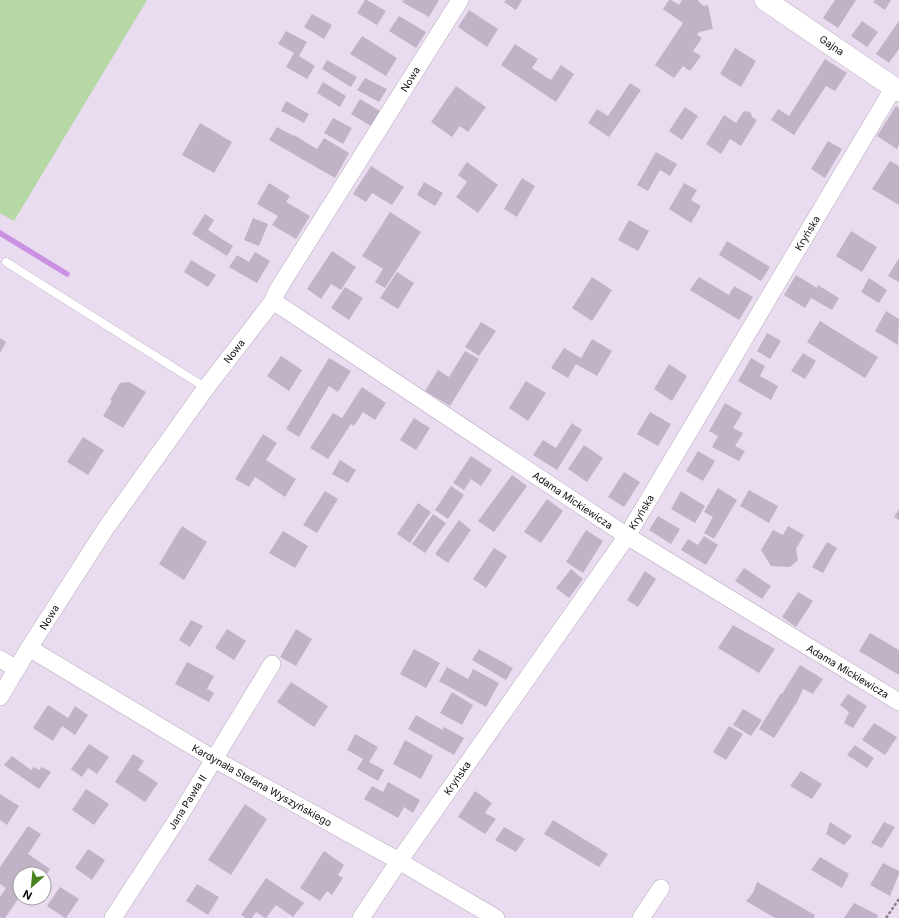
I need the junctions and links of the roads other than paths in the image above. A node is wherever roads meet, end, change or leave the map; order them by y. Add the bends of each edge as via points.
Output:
1 (460, 0) edge
2 (765, 0) edge
3 (896, 89) edge
4 (6, 262) dead end
5 (273, 301) junction
6 (206, 388) junction
7 (627, 536) junction
8 (29, 648) junction
9 (0, 659) edge
10 (272, 664) dead end
11 (17, 669) junction
12 (0, 697) edge
13 (899, 702) edge
14 (214, 759) junction
15 (398, 861) junction
16 (661, 888) dead end
17 (113, 918) edge
18 (361, 918) edge
19 (496, 918) edge
20 (641, 918) edge

1 - 5 street, Nowa
2 - 3 street, Gajna
3 - 7 street, Kryńska
4 - 6 lane
5 - 6 street, Nowa
5 - 7 street, Adama Mickiewicza
6 - 8 street, Nowa via 106,528
7 - 13 street, Adama Mickiewicza
7 - 15 street, Kryńska
8 - 11 street, Nowa
8 - 14 street, Kardynała Stefana Wyszyńskiego
9 - 11 street
10 - 14 street, Jana Pawła II
11 - 12 street, Nowa
14 - 15 street, Kardynała Stefana Wyszyńskiego
14 - 17 street, Jana Pawła II
15 - 18 street, Kryńska
15 - 19 street, Kardynała Stefana Wyszyńskiego
16 - 20 street

